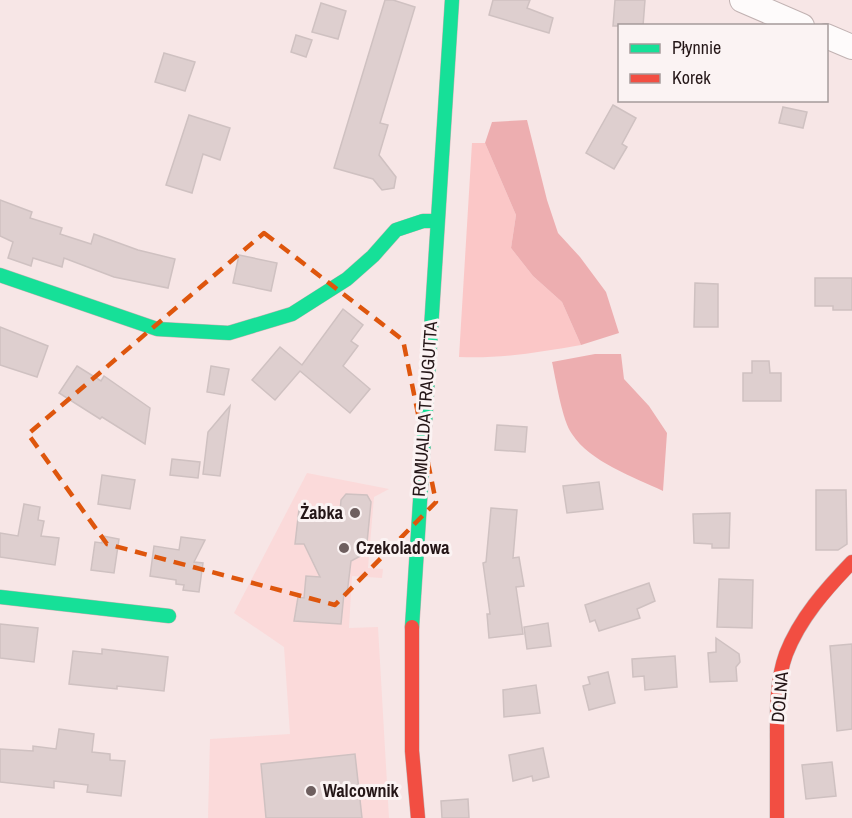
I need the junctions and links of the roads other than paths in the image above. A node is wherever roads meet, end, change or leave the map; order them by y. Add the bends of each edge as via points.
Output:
1 (452, 0) edge
2 (742, 0) edge
3 (797, 24) edge
4 (828, 37) edge
5 (852, 47) edge
6 (437, 221) junction
7 (0, 274) edge
8 (852, 562) edge
9 (0, 597) edge
10 (169, 616) dead end
11 (418, 818) edge
12 (777, 818) edge

1 - 6 street, ROMUALDA TRAUGUTTA
2 - 3 street
4 - 5 street
6 - 7 street via 423,221 396,230 347,279 292,314 229,333 157,329
6 - 11 street, ROMUALDA TRAUGUTTA via 411,638 412,751
8 - 12 street, DOLNA via 823,591 803,620 779,678
9 - 10 street

